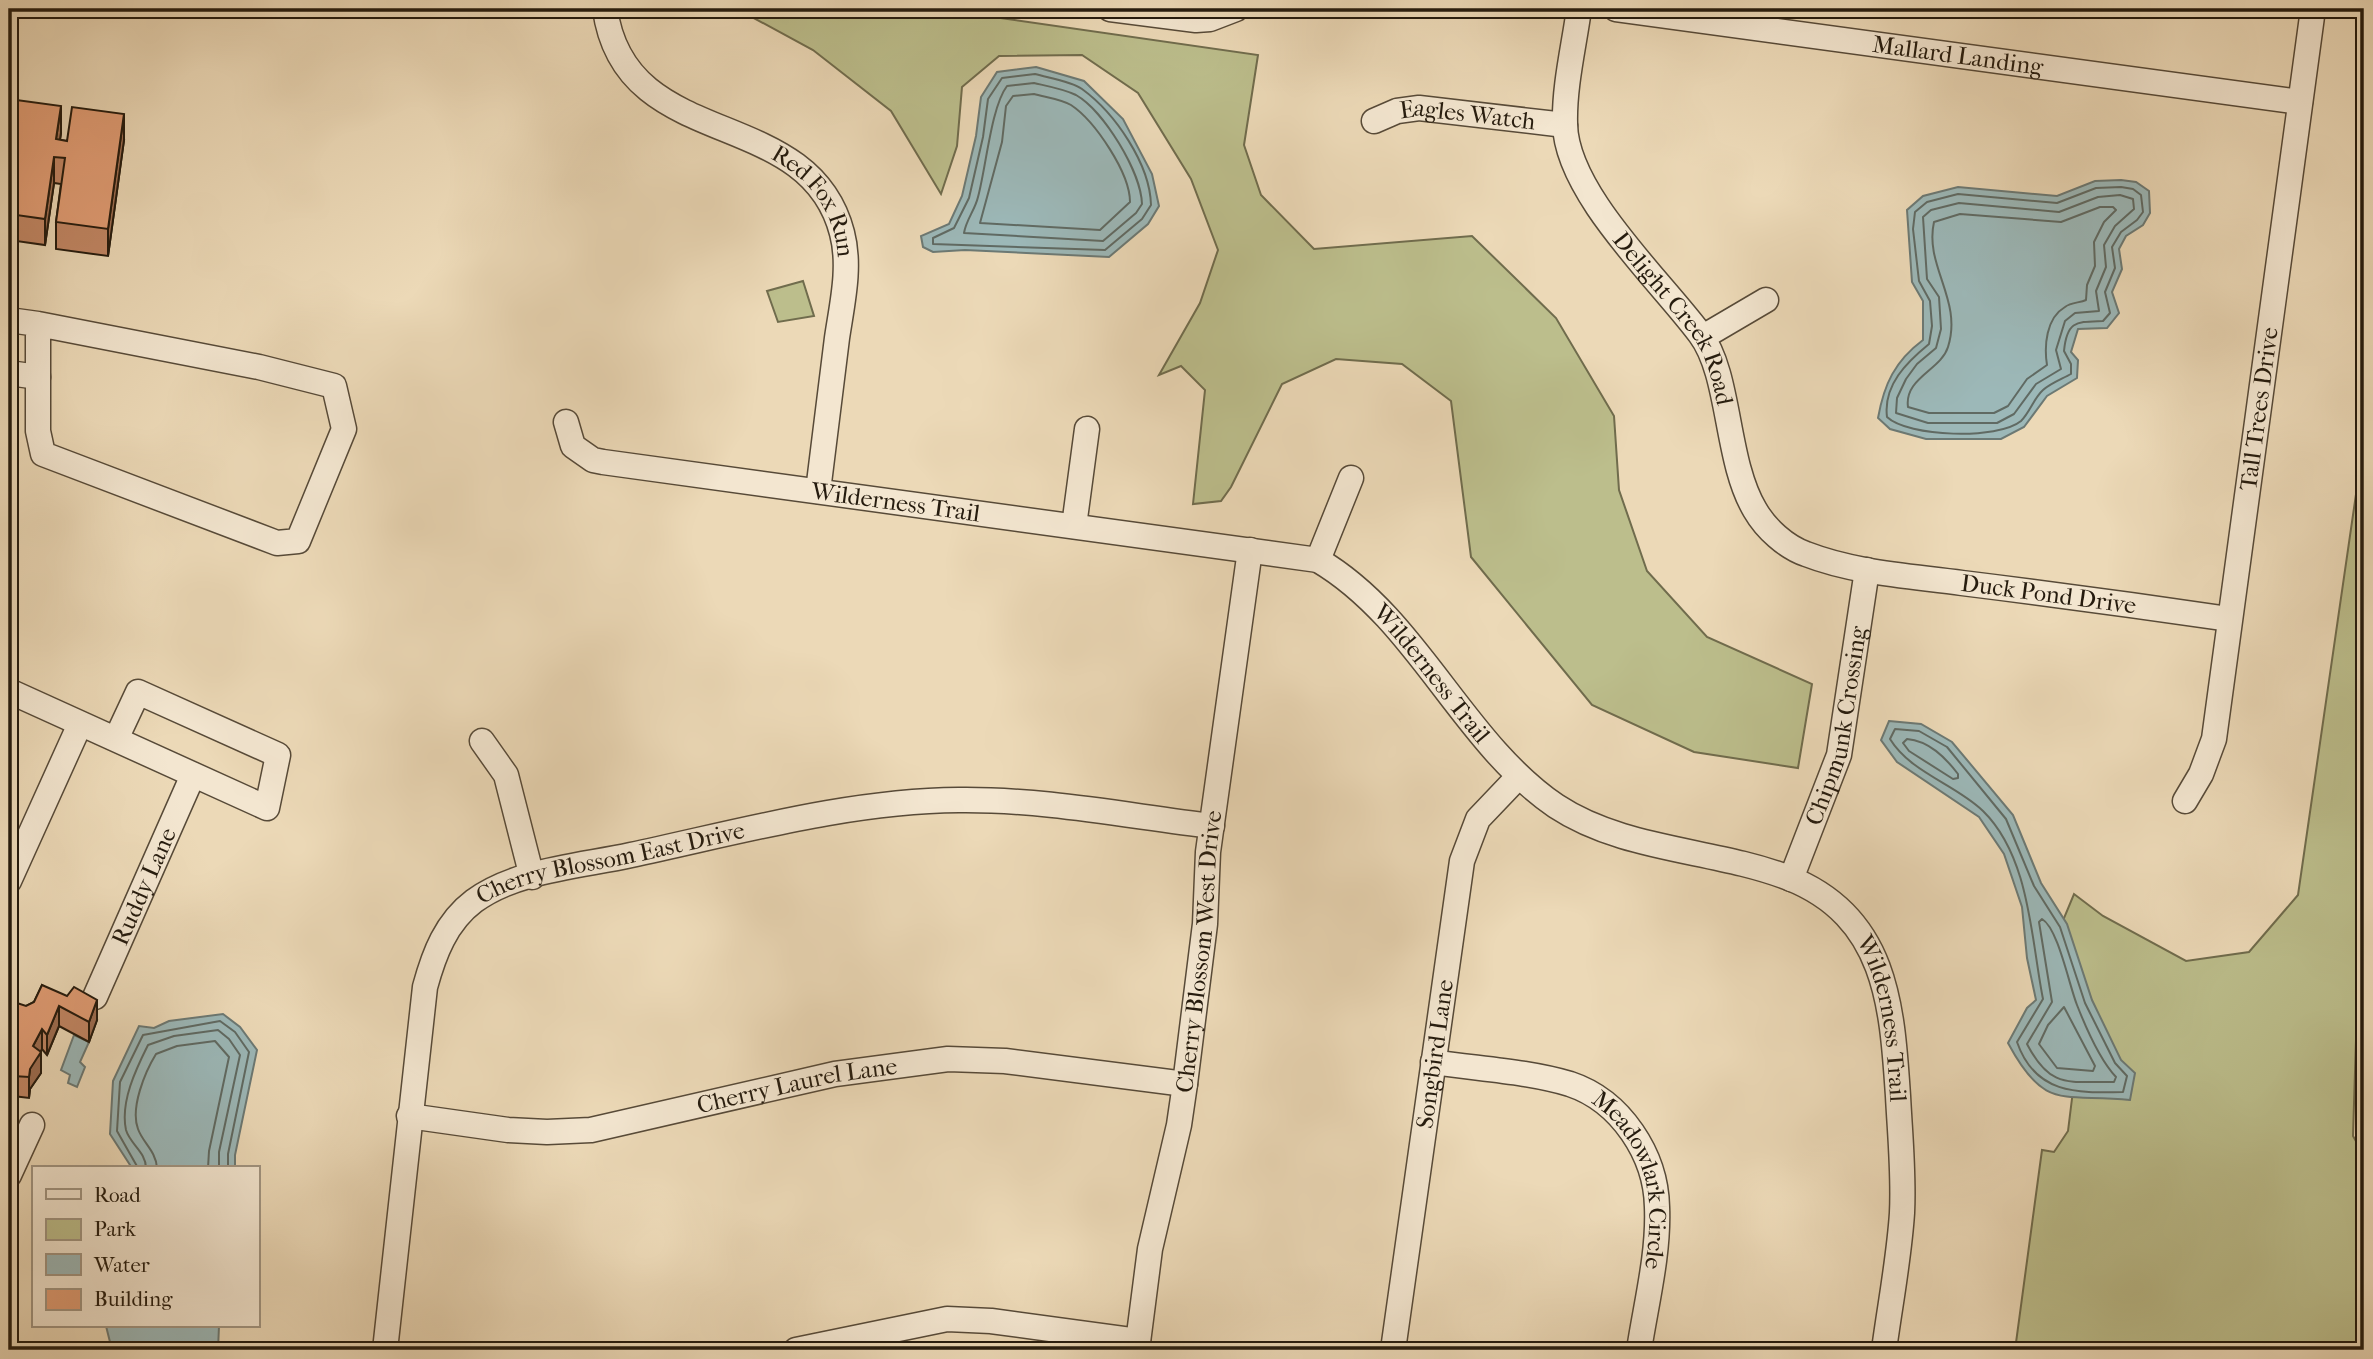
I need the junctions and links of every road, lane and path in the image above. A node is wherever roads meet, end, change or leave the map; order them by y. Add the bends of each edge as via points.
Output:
1 (605, 9) edge
2 (1110, 9) edge
3 (1236, 9) edge
4 (1579, 9) edge
5 (1616, 9) edge
6 (2313, 9) edge
7 (2300, 102) junction
8 (1374, 121) dead end
9 (1565, 125) junction
10 (1766, 300) dead end
11 (9, 320) edge
12 (38, 324) junction
13 (1703, 337) junction
14 (9, 373) edge
15 (38, 377) junction
16 (566, 422) dead end
17 (1087, 429) dead end
18 (1351, 478) dead end
19 (818, 491) junction
20 (1074, 526) junction
21 (1250, 550) junction
22 (1318, 560) junction
23 (1867, 570) junction
24 (2229, 618) junction
25 (9, 691) edge
26 (80, 724) junction
27 (116, 739) junction
28 (482, 741) dead end
29 (193, 775) junction
30 (1518, 777) junction
31 (2185, 801) dead end
32 (1212, 827) junction
33 (533, 877) junction
34 (1791, 878) junction
35 (9, 881) edge
36 (94, 997) edge
37 (1433, 1062) junction
38 (1185, 1084) junction
39 (409, 1116) junction
40 (32, 1125) dead end
41 (9, 1175) edge
42 (1137, 1345) edge
43 (385, 1350) edge
44 (796, 1350) edge
45 (1393, 1350) edge
46 (1639, 1350) edge
47 (1884, 1350) edge

1 - 19 street, Red Fox Run via 620,57 646,90 675,108 792,160 813,179 835,212 843,233 846,271
2 - 3 street via 1196,20
4 - 9 street, Delight Creek Road
5 - 7 street, Mallard Landing
6 - 7 street, Tall Trees Drive
7 - 24 street, Tall Trees Drive
8 - 9 street, Eagles Watch via 1419,108
9 - 13 street, Delight Creek Road via 1570,158 1591,196
10 - 13 street
11 - 12 street
12 - 15 street
12 - 15 street via 334,386 344,429 298,541 277,543 43,454
13 - 23 street, Delight Creek Road via 1719,380 1732,449 1755,510 1773,532 1803,554
14 - 15 street
16 - 19 street, Wilderness Trail via 573,446 593,460
17 - 20 street
18 - 22 street
19 - 20 street, Wilderness Trail
20 - 21 street, Wilderness Trail
21 - 22 street, Wilderness Trail
21 - 32 street, Cherry Blossom West Drive
22 - 30 street, Wilderness Trail via 1360,589
23 - 24 street, Duck Pond Drive
23 - 34 street, Chipmunk Crossing via 1839,755
24 - 31 street, Tall Trees Drive via 2214,739
25 - 26 street
26 - 27 street
26 - 35 street
27 - 29 street
27 - 29 street via 138,692 278,755 267,808
28 - 33 street via 506,775
29 - 36 street, Ruddy Lane
30 - 34 street, Wilderness Trail via 1557,806 1611,831
30 - 37 street, Songbird Lane via 1478,819 1462,861
32 - 33 street, Cherry Blossom East Drive via 1017,801 885,804
32 - 38 street, Cherry Blossom West Drive
33 - 39 street, Cherry Blossom East Drive via 475,901 452,923 438,947 425,987
34 - 47 street, Wilderness Trail via 1835,908 1858,932 1872,952 1889,998 1902,1194
37 - 45 street, Songbird Lane
37 - 46 street, Meadowlark Circle via 1573,1085 1600,1099 1628,1126 1649,1166 1657,1208
38 - 39 street, Cherry Laurel Lane via 1005,1061 934,1060 835,1074 591,1129 508,1130
38 - 42 street, Cherry Blossom West Drive via 1150,1249
39 - 43 street, Cherry Blossom East Drive
40 - 41 street
42 - 44 street via 991,1321 947,1320

